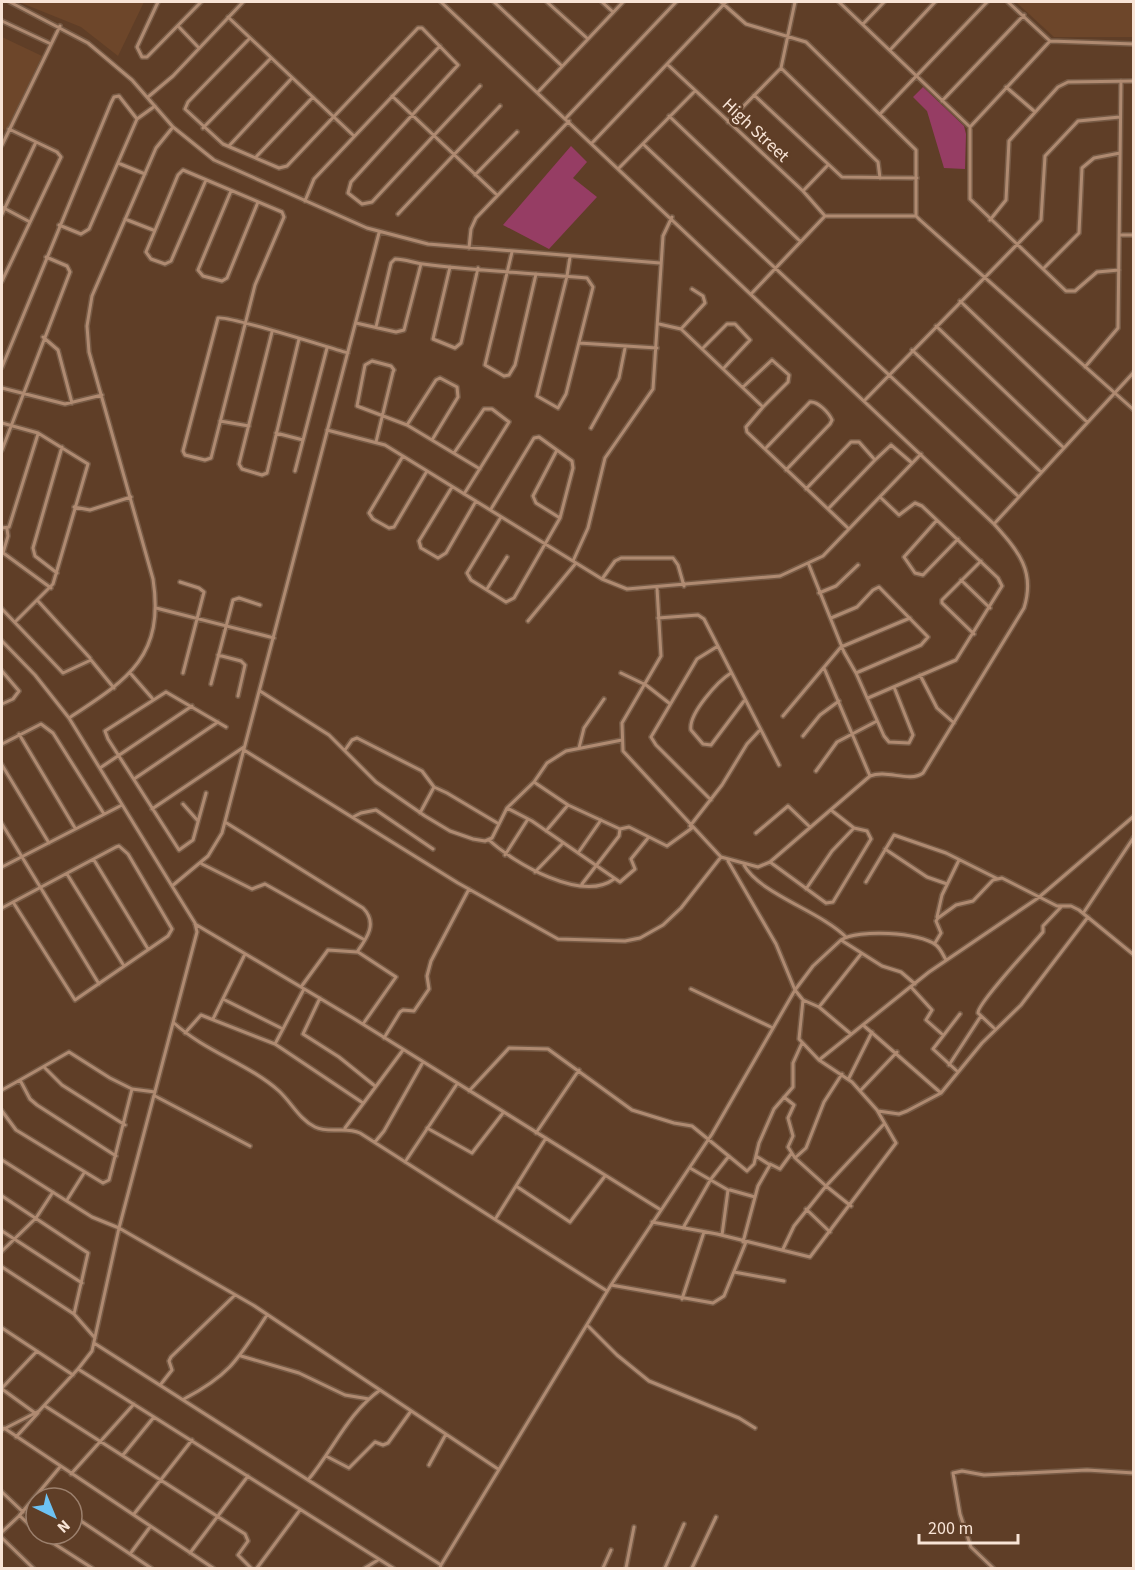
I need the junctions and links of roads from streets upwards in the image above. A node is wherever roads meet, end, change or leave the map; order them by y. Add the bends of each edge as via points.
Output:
1 (10, 2) edge
2 (159, 2) edge
3 (201, 2) edge
4 (243, 2) edge
5 (441, 2) edge
6 (494, 2) edge
7 (548, 2) edge
8 (602, 2) edge
9 (623, 2) edge
10 (676, 2) edge
11 (723, 2) edge
12 (795, 2) edge
13 (839, 2) edge
14 (884, 2) edge
15 (935, 2) edge
16 (987, 2) edge
17 (1008, 2) edge
18 (613, 12) junction
19 (1024, 15) junction
20 (228, 17) junction
21 (2, 21) edge
22 (864, 24) junction
23 (60, 26) junction
24 (178, 26) junction
25 (787, 36) junction
26 (250, 38) junction
27 (588, 39) junction
28 (1050, 41) junction
29 (51, 44) junction
30 (1134, 44) edge
31 (440, 46) junction
32 (199, 48) junction
33 (890, 50) junction
34 (270, 58) junction
35 (667, 64) junction
36 (562, 66) junction
37 (781, 68) junction
38 (917, 76) junction
39 (292, 78) junction
40 (1120, 81) junction
41 (1134, 81) edge
42 (480, 86) dead end
43 (1006, 87) junction
44 (694, 91) junction
45 (538, 92) junction
46 (754, 95) junction
47 (392, 96) junction
48 (148, 97) junction
49 (313, 97) junction
50 (942, 100) junction
51 (155, 106) junction
52 (500, 106) dead end
53 (1034, 111) junction
54 (881, 113) junction
55 (413, 116) junction
56 (669, 116) junction
57 (333, 117) junction
58 (1120, 117) junction
59 (137, 119) junction
60 (567, 120) junction
61 (728, 122) junction
62 (173, 127) junction
63 (970, 127) junction
64 (203, 128) junction
65 (9, 129) junction
66 (517, 132) dead end
67 (433, 134) junction
68 (354, 136) junction
69 (36, 142) junction
70 (592, 143) junction
71 (643, 144) junction
72 (2, 145) edge
73 (229, 146) junction
74 (1120, 153) junction
75 (454, 154) junction
76 (256, 157) junction
77 (118, 163) junction
78 (828, 165) junction
79 (619, 168) junction
80 (145, 174) junction
81 (475, 175) junction
82 (880, 178) junction
83 (917, 178) junction
84 (206, 180) junction
85 (231, 191) junction
86 (803, 191) junction
87 (497, 195) junction
88 (305, 201) junction
89 (258, 202) junction
90 (3, 208) edge
91 (2, 214) edge
92 (398, 214) dead end
93 (825, 216) junction
94 (916, 216) junction
95 (672, 217) junction
96 (125, 219) junction
97 (990, 220) junction
98 (30, 222) junction
99 (59, 225) junction
100 (153, 230) junction
101 (379, 232) junction
102 (1120, 235) junction
103 (1134, 235) edge
104 (801, 241) junction
105 (1017, 246) junction
106 (468, 248) junction
107 (512, 252) junction
108 (46, 257) junction
109 (570, 257) junction
110 (421, 264) junction
111 (660, 264) junction
112 (450, 266) junction
113 (478, 268) junction
114 (775, 269) junction
115 (1044, 269) junction
116 (508, 270) junction
117 (1119, 270) junction
118 (536, 274) junction
119 (567, 276) junction
120 (983, 276) junction
121 (2, 281) edge
122 (692, 289) dead end
123 (752, 293) junction
124 (960, 301) junction
125 (356, 323) junction
126 (244, 324) junction
127 (659, 324) junction
128 (936, 326) junction
129 (376, 327) junction
130 (681, 329) junction
131 (272, 332) junction
132 (43, 337) junction
133 (299, 339) junction
134 (579, 343) junction
135 (328, 347) junction
136 (625, 348) junction
137 (657, 348) junction
138 (702, 349) junction
139 (912, 350) junction
140 (348, 353) junction
141 (2, 367) edge
142 (1085, 367) junction
143 (723, 369) junction
144 (1134, 372) edge
145 (888, 376) junction
146 (2, 388) edge
147 (743, 388) junction
148 (22, 393) junction
149 (1114, 393) junction
150 (102, 394) junction
151 (864, 401) junction
152 (72, 403) junction
153 (763, 407) junction
154 (1134, 410) edge
155 (383, 414) junction
156 (220, 421) junction
157 (1088, 422) junction
158 (2, 423) edge
159 (11, 425) junction
160 (407, 425) junction
161 (249, 426) junction
162 (591, 428) dead end
163 (327, 430) junction
164 (38, 433) junction
165 (276, 433) junction
166 (303, 440) junction
167 (432, 440) junction
168 (376, 441) junction
169 (62, 447) junction
170 (1064, 448) junction
171 (765, 449) junction
172 (2, 450) edge
173 (557, 450) junction
174 (454, 453) junction
175 (921, 454) junction
176 (404, 456) junction
177 (875, 460) junction
178 (912, 463) junction
179 (480, 469) junction
180 (786, 470) junction
181 (295, 471) dead end
182 (428, 471) junction
183 (1041, 472) junction
184 (452, 487) junction
185 (806, 489) junction
186 (464, 494) junction
187 (880, 496) junction
188 (131, 497) junction
189 (1019, 497) junction
190 (476, 501) junction
191 (74, 507) junction
192 (490, 509) junction
193 (828, 509) junction
194 (501, 517) junction
195 (560, 518) junction
196 (938, 520) junction
197 (994, 524) junction
198 (2, 528) edge
199 (7, 529) junction
200 (849, 529) junction
201 (958, 539) junction
202 (545, 544) junction
203 (2, 552) edge
204 (507, 557) dead end
205 (981, 561) junction
206 (574, 562) junction
207 (808, 565) junction
208 (858, 566) dead end
209 (57, 573) junction
210 (602, 579) junction
211 (961, 580) junction
212 (180, 582) dead end
213 (684, 586) junction
214 (51, 588) junction
215 (657, 588) junction
216 (488, 589) junction
217 (819, 593) junction
218 (38, 601) junction
219 (260, 605) dead end
220 (156, 608) junction
221 (990, 608) junction
222 (2, 609) edge
223 (658, 618) junction
224 (831, 618) junction
225 (910, 618) junction
226 (198, 619) junction
227 (16, 621) junction
228 (528, 621) dead end
229 (226, 626) junction
230 (974, 634) junction
231 (273, 638) junction
232 (2, 641) edge
233 (718, 646) junction
234 (841, 647) junction
235 (218, 655) junction
236 (91, 660) junction
237 (824, 668) junction
238 (2, 670) edge
239 (183, 673) dead end
240 (621, 673) dead end
241 (731, 673) junction
242 (856, 673) junction
243 (131, 674) junction
244 (920, 675) junction
245 (211, 684) dead end
246 (646, 685) junction
247 (894, 687) junction
248 (114, 688) junction
249 (260, 691) junction
250 (238, 696) dead end
251 (152, 698) junction
252 (868, 698) junction
253 (604, 699) dead end
254 (744, 700) junction
255 (839, 701) junction
256 (669, 703) junction
257 (2, 704) edge
258 (192, 706) junction
259 (783, 716) dead end
260 (69, 718) junction
261 (877, 721) junction
262 (218, 722) junction
263 (954, 723) junction
264 (226, 727) dead end
265 (759, 731) junction
266 (852, 733) junction
267 (19, 734) junction
268 (803, 736) dead end
269 (622, 740) junction
270 (2, 744) edge
271 (245, 748) junction
272 (579, 748) junction
273 (345, 750) junction
274 (119, 755) junction
275 (2, 765) edge
276 (779, 765) dead end
277 (100, 768) junction
278 (816, 771) dead end
279 (870, 776) junction
280 (134, 779) junction
281 (534, 782) junction
282 (434, 788) junction
283 (206, 793) dead end
284 (711, 800) junction
285 (123, 804) junction
286 (183, 804) dead end
287 (568, 806) junction
288 (507, 808) junction
289 (152, 809) junction
290 (831, 809) junction
291 (420, 813) junction
292 (104, 814) junction
293 (1134, 816) edge
294 (353, 817) junction
295 (528, 819) junction
296 (601, 819) junction
297 (198, 821) junction
298 (225, 822) junction
299 (2, 824) edge
300 (499, 825) junction
301 (691, 827) junction
302 (810, 827) junction
303 (854, 828) junction
304 (75, 829) junction
305 (620, 830) junction
306 (546, 831) junction
307 (756, 833) dead end
308 (1134, 837) edge
309 (648, 838) junction
310 (489, 840) junction
311 (49, 843) junction
312 (563, 843) junction
313 (433, 849) dead end
314 (885, 849) junction
315 (578, 853) junction
316 (506, 855) junction
317 (21, 856) junction
318 (721, 857) junction
319 (94, 860) junction
320 (959, 860) junction
321 (728, 861) junction
322 (770, 862) junction
323 (201, 864) junction
324 (595, 865) junction
325 (744, 865) junction
326 (2, 867) edge
327 (535, 872) junction
328 (67, 874) junction
329 (614, 879) junction
330 (998, 879) junction
331 (866, 882) dead end
332 (582, 884) junction
333 (947, 884) junction
334 (172, 886) junction
335 (40, 887) junction
336 (469, 889) junction
337 (806, 890) junction
338 (1038, 898) junction
339 (13, 902) junction
340 (1061, 907) junction
341 (2, 908) edge
342 (1083, 912) junction
343 (1088, 917) junction
344 (936, 921) junction
345 (195, 923) junction
346 (846, 937) junction
347 (363, 939) junction
348 (841, 940) junction
349 (935, 944) junction
350 (148, 949) junction
351 (357, 952) junction
352 (245, 953) junction
353 (861, 954) junction
354 (1134, 955) edge
355 (946, 960) junction
356 (124, 966) junction
357 (99, 984) junction
358 (915, 984) junction
359 (911, 987) junction
360 (303, 988) junction
361 (691, 989) dead end
362 (795, 990) junction
363 (320, 998) junction
364 (223, 999) junction
365 (803, 1000) junction
366 (819, 1007) junction
367 (960, 1014) dead end
368 (981, 1016) junction
369 (213, 1019) junction
370 (174, 1022) junction
371 (363, 1024) junction
372 (863, 1024) junction
373 (773, 1028) junction
374 (283, 1029) junction
375 (995, 1029) junction
376 (872, 1032) junction
377 (185, 1033) junction
378 (850, 1034) junction
379 (943, 1035) junction
380 (384, 1038) junction
381 (802, 1043) junction
382 (275, 1044) junction
383 (403, 1050) junction
384 (897, 1052) junction
385 (819, 1060) junction
386 (423, 1062) junction
387 (949, 1065) junction
388 (44, 1067) junction
389 (579, 1070) junction
390 (958, 1072) junction
391 (842, 1074) junction
392 (849, 1078) junction
393 (20, 1080) junction
394 (457, 1084) junction
395 (375, 1086) junction
396 (132, 1089) junction
397 (2, 1090) edge
398 (470, 1091) junction
399 (860, 1091) junction
400 (941, 1093) junction
401 (155, 1094) junction
402 (784, 1097) junction
403 (363, 1103) junction
404 (877, 1110) junction
405 (2, 1111) edge
406 (502, 1113) junction
407 (884, 1124) junction
408 (125, 1125) junction
409 (345, 1128) junction
410 (427, 1128) junction
411 (536, 1133) junction
412 (546, 1138) junction
413 (709, 1138) junction
414 (375, 1142) junction
415 (250, 1146) dead end
416 (791, 1154) junction
417 (117, 1156) junction
418 (729, 1156) junction
419 (756, 1156) junction
420 (795, 1158) junction
421 (2, 1160) edge
422 (405, 1162) junction
423 (770, 1164) junction
424 (690, 1168) junction
425 (84, 1173) junction
426 (606, 1176) junction
427 (711, 1179) junction
428 (516, 1186) junction
429 (826, 1186) junction
430 (729, 1190) junction
431 (53, 1192) junction
432 (2, 1196) edge
433 (755, 1197) junction
434 (67, 1200) junction
435 (851, 1206) junction
436 (806, 1209) junction
437 (661, 1210) junction
438 (36, 1218) junction
439 (495, 1219) junction
440 (652, 1222) junction
441 (119, 1228) junction
442 (683, 1228) junction
443 (2, 1231) edge
444 (704, 1232) junction
445 (830, 1232) junction
446 (722, 1235) junction
447 (14, 1240) junction
448 (744, 1242) junction
449 (783, 1249) junction
450 (2, 1251) edge
451 (2, 1267) edge
452 (734, 1272) junction
453 (784, 1281) dead end
454 (82, 1282) junction
455 (611, 1285) junction
456 (607, 1292) junction
457 (235, 1295) junction
458 (682, 1299) junction
459 (74, 1314) junction
460 (267, 1315) junction
461 (588, 1326) junction
462 (2, 1328) edge
463 (94, 1341) junction
464 (37, 1351) junction
465 (241, 1356) junction
466 (78, 1369) junction
467 (73, 1375) junction
468 (160, 1384) junction
469 (2, 1388) edge
470 (380, 1390) junction
471 (184, 1399) junction
472 (369, 1399) junction
473 (134, 1404) junction
474 (45, 1406) junction
475 (411, 1411) junction
476 (37, 1412) junction
477 (154, 1417) junction
478 (755, 1428) dead end
479 (3, 1429) edge
480 (446, 1434) junction
481 (16, 1437) junction
482 (192, 1440) junction
483 (101, 1441) junction
484 (122, 1455) junction
485 (326, 1456) junction
486 (429, 1466) dead end
487 (60, 1467) junction
488 (499, 1470) junction
489 (1134, 1473) edge
490 (71, 1474) junction
491 (248, 1476) junction
492 (159, 1479) junction
493 (308, 1480) junction
494 (45, 1486) edge
495 (2, 1492) edge
496 (300, 1510) junction
497 (23, 1512) joint
498 (134, 1514) junction
499 (19, 1516) junction
500 (215, 1517) junction
501 (716, 1517) dead end
502 (24, 1520) edge
503 (84, 1523) edge
504 (684, 1524) dead end
505 (150, 1527) junction
506 (634, 1527) dead end
507 (2, 1532) edge
508 (2, 1539) edge
509 (58, 1546) edge
510 (611, 1550) dead end
511 (190, 1553) junction
512 (130, 1554) junction
513 (378, 1560) junction
514 (440, 1567) edge
515 (33, 1569) edge
516 (92, 1569) edge
517 (152, 1569) edge
518 (213, 1569) edge
519 (251, 1569) edge
520 (257, 1569) edge
521 (365, 1569) edge
522 (393, 1569) edge
523 (603, 1569) edge
524 (626, 1569) edge
525 (665, 1569) edge
526 (692, 1569) edge
527 (993, 1569) edge

1 - 23 street
2 - 24 street via 138,46 139,54 147,57
3 - 24 street
4 - 20 street
5 - 45 street
6 - 36 street
7 - 27 street
8 - 18 street
9 - 18 street
10 - 60 street
11 - 25 street via 746,24
11 - 35 street
12 - 25 street
13 - 22 street
14 - 22 street
15 - 33 street
16 - 38 street
17 - 19 street
18 - 27 street
19 - 28 street
19 - 50 street
20 - 26 street
20 - 32 street
21 - 29 street
22 - 33 street
23 - 29 street
23 - 48 street via 88,43
24 - 32 street
25 - 37 street
25 - 54 street via 806,42
26 - 34 street
26 - 64 street via 185,106 186,112
27 - 36 street
28 - 30 street
28 - 43 street
29 - 65 street
31 - 47 street
31 - 55 street via 459,67
31 - 57 street via 422,28 416,30
32 - 48 street
33 - 38 street
34 - 39 street
34 - 64 street
35 - 44 street, High Street
35 - 70 street
36 - 45 street
37 - 46 street
37 - 82 street via 878,162
38 - 50 street
38 - 54 street
39 - 49 street
39 - 73 street
40 - 41 street
40 - 53 street via 1064,82
40 - 58 street
42 - 67 street
43 - 53 street
43 - 63 street
44 - 56 street
44 - 61 street, High Street
45 - 60 street
46 - 61 street
46 - 78 street
47 - 55 street
47 - 68 street
48 - 51 street
49 - 57 street
49 - 76 street
50 - 63 street
51 - 59 street
51 - 62 street
52 - 75 street
53 - 97 street via 1009,141 1006,200
54 - 83 street via 916,150
55 - 67 street
55 - 67 street via 351,182 350,196 362,204 372,202
56 - 71 street
56 - 104 street
57 - 68 street
57 - 76 street via 285,168
58 - 74 street
58 - 105 street via 1078,121 1046,154 1043,215
59 - 77 street
59 - 99 street via 120,97 114,98
60 - 70 street
60 - 87 street
61 - 86 street, High Street
62 - 80 street via 158,144
62 - 88 street via 214,160
63 - 97 street via 969,197
64 - 73 street
65 - 69 street
65 - 72 street
66 - 81 street
67 - 75 street
68 - 88 street via 314,179
69 - 90 street
69 - 98 street via 61,157
70 - 79 street
71 - 79 street
71 - 114 street
73 - 76 street
74 - 102 street
74 - 115 street via 1094,158 1082,168 1079,233
75 - 81 street
75 - 92 street
77 - 80 street
77 - 99 street via 87,232 81,234
78 - 82 street via 845,178
78 - 86 street
79 - 95 street
80 - 96 street
81 - 87 street
82 - 83 street
83 - 94 street
84 - 85 street
84 - 100 street via 181,171
84 - 100 street via 167,264 147,255
85 - 89 street
85 - 89 street via 198,270 203,276 222,281 227,278
86 - 93 street, High Street
87 - 106 street via 474,221
88 - 101 street
89 - 126 street via 282,212 283,218 255,285
90 - 91 street
90 - 98 street
93 - 94 street
93 - 104 street
94 - 120 street
95 - 111 street via 665,228
95 - 123 street
96 - 100 street
96 - 150 street via 88,312 88,345
97 - 105 street
98 - 121 street
99 - 108 street
101 - 106 street via 428,244
101 - 125 street
102 - 103 street
102 - 117 street
104 - 114 street
105 - 115 street
105 - 120 street
106 - 107 street
107 - 109 street
107 - 116 street
108 - 132 street via 67,266 70,272
108 - 141 street
109 - 111 street
109 - 119 street
110 - 112 street
110 - 129 street via 404,330
110 - 129 street via 395,259 391,263
111 - 127 street
112 - 113 street
112 - 113 street via 433,337 454,348 462,339
113 - 116 street
114 - 123 street
114 - 145 street
115 - 117 street via 1064,290 1071,292 1097,272
116 - 118 street
116 - 118 street via 485,365 504,376 513,371
117 - 142 street via 1118,331
118 - 119 street
119 - 134 street via 587,278 593,283
119 - 134 street via 537,391 540,399 558,408
120 - 124 street
120 - 142 street
122 - 130 street via 703,296 705,303
123 - 151 street
124 - 128 street
124 - 157 street
125 - 129 street
125 - 140 street
126 - 131 street
126 - 156 street
126 - 156 street via 223,317 217,320 185,454 211,458
127 - 130 street
127 - 137 street
128 - 139 street
128 - 170 street
130 - 138 street
131 - 133 street
131 - 161 street
132 - 148 street
132 - 152 street via 57,347
133 - 135 street
133 - 165 street
134 - 136 street
135 - 140 street
135 - 166 street
136 - 137 street
136 - 162 street via 619,378
137 - 206 street via 652,393 605,458 588,528
138 - 143 street
138 - 143 street via 727,324 735,324 750,340
139 - 145 street
139 - 183 street
140 - 163 street
142 - 149 street
143 - 147 street
144 - 149 street
145 - 151 street
145 - 189 street
146 - 148 street
147 - 153 street
147 - 153 street via 769,361 789,375 788,382
148 - 152 street
148 - 159 street
149 - 154 street
149 - 157 street
150 - 152 street
150 - 188 street
151 - 175 street
153 - 171 street via 746,429
155 - 155 street via 394,370 370,361 365,365 356,403 359,408
155 - 160 street
155 - 168 street
156 - 161 street
157 - 170 street
158 - 159 street
159 - 164 street
159 - 172 street
160 - 167 street
160 - 167 street via 436,380 440,378 457,387 458,397
161 - 165 street via 239,465 242,470 267,473
163 - 168 street
163 - 231 street
164 - 169 street
164 - 199 street
165 - 166 street
166 - 181 street
167 - 174 street
168 - 176 street
169 - 191 street via 88,464
169 - 209 street via 33,548 35,556
170 - 183 street
171 - 180 street
171 - 180 street via 810,402 830,415 830,424
173 - 192 street via 539,437 534,438
173 - 195 street via 574,465
173 - 195 street via 533,496 536,503
174 - 179 street
174 - 179 street via 481,412 492,409 509,424
175 - 178 street
175 - 197 street
176 - 182 street
176 - 182 street via 371,510 373,519 394,527
177 - 178 street via 891,445
177 - 185 street via 854,441
177 - 193 street
178 - 187 street
179 - 186 street
180 - 185 street
182 - 184 street
183 - 189 street
184 - 186 street
184 - 190 street via 419,542 421,548 438,558 446,553
185 - 193 street
186 - 190 street
187 - 196 street via 899,515 919,503
187 - 200 street
188 - 191 street via 90,510
188 - 220 street via 153,579
189 - 197 street
190 - 192 street
191 - 209 street
192 - 194 street
193 - 200 street
194 - 202 street
194 - 216 street via 468,573 471,580
195 - 202 street
196 - 201 street
196 - 201 street via 904,557 915,573 923,575 929,571
197 - 263 street via 1022,557 1027,576 1026,601
198 - 199 street
199 - 203 street
200 - 207 street
201 - 205 street
202 - 206 street
202 - 216 street via 510,602
203 - 214 street
204 - 216 street
205 - 211 street
205 - 221 street via 1002,586
206 - 210 street
206 - 228 street
207 - 213 street via 776,577
207 - 217 street
208 - 217 street via 836,586
209 - 214 street
210 - 213 street via 621,558 673,558
210 - 215 street via 620,588
211 - 221 street
211 - 230 street via 942,603
212 - 226 street via 204,592
213 - 215 street
214 - 218 street
215 - 223 street
217 - 224 street
218 - 227 street
218 - 236 street
219 - 229 street via 236,598
220 - 226 street
220 - 243 street via 149,641
221 - 230 street
222 - 227 street
223 - 233 street via 701,616
223 - 246 street via 661,656
224 - 225 street via 856,608 879,587
224 - 234 street
225 - 234 street
225 - 242 street via 926,634 926,642
226 - 229 street
226 - 239 street
227 - 236 street via 63,673
229 - 231 street
229 - 235 street
230 - 244 street via 956,660
231 - 249 street
232 - 260 street
233 - 241 street
233 - 256 street via 697,659
234 - 237 street
234 - 242 street
235 - 245 street
235 - 250 street via 245,665
236 - 248 street
237 - 255 street
237 - 259 street
238 - 257 street via 19,691
240 - 246 street
241 - 254 street
241 - 254 street via 712,688 692,720 692,730 703,744 711,745
242 - 252 street
243 - 248 street
243 - 251 street
244 - 247 street
244 - 263 street via 937,708
246 - 256 street
246 - 269 street via 622,723
247 - 252 street
247 - 261 street via 911,731 911,741 889,742
248 - 260 street
249 - 271 street
249 - 273 street via 329,735
251 - 258 street via 166,692
251 - 274 street via 105,731
252 - 261 street
253 - 272 street via 584,728
254 - 265 street
255 - 266 street
255 - 268 street via 820,715
256 - 284 street via 654,729 653,740
258 - 262 street
258 - 274 street
260 - 277 street
261 - 266 street
262 - 264 street
262 - 280 street
263 - 279 street via 920,775
265 - 276 street
265 - 284 street
266 - 278 street via 833,745
266 - 279 street
267 - 270 street
267 - 292 street via 41,724 49,728
267 - 304 street
269 - 272 street
269 - 301 street via 625,755
271 - 289 street
271 - 294 street
271 - 298 street
272 - 281 street via 547,763
273 - 282 street via 357,738 422,771
273 - 291 street via 376,782
274 - 277 street
274 - 280 street
275 - 311 street
277 - 285 street
279 - 290 street
280 - 289 street
281 - 287 street
281 - 288 street
282 - 291 street
282 - 300 street
283 - 297 street
284 - 301 street
285 - 292 street
285 - 334 street
286 - 297 street
287 - 296 street
287 - 306 street
288 - 295 street
288 - 300 street
289 - 297 street via 179,850 193,840
290 - 302 street
290 - 303 street
291 - 310 street via 450,831
292 - 304 street
293 - 338 street
294 - 313 street via 376,810
294 - 336 street
295 - 306 street
295 - 316 street
296 - 305 street
296 - 315 street
298 - 323 street via 219,842
298 - 347 street via 363,908 372,925
299 - 317 street
300 - 310 street
301 - 309 street via 667,846
301 - 318 street
302 - 307 street via 787,806
302 - 322 street
303 - 337 street via 832,851
303 - 337 street via 867,831 871,839 835,899 826,903
304 - 311 street
305 - 309 street via 629,827
305 - 324 street
306 - 312 street
308 - 342 street
309 - 329 street via 631,859 635,869 622,882
310 - 316 street
311 - 317 street
312 - 315 street
312 - 327 street
314 - 320 street via 895,835
314 - 331 street
314 - 333 street via 927,877
315 - 324 street
316 - 327 street
317 - 326 street
317 - 335 street
318 - 321 street
318 - 336 street via 693,896 670,919 633,940 558,939
319 - 328 street
319 - 350 street
319 - 350 street via 119,846 128,854 172,929
320 - 330 street
320 - 333 street
321 - 325 street
321 - 362 street via 776,944
322 - 325 street via 758,867
322 - 337 street
323 - 334 street
323 - 347 street via 252,889 265,884
324 - 329 street
324 - 332 street
325 - 346 street via 754,878 824,918
327 - 332 street
328 - 335 street
328 - 356 street
329 - 332 street via 603,886
330 - 338 street
330 - 344 street via 989,883 978,897 956,905
333 - 344 street
334 - 345 street
335 - 339 street
335 - 357 street
336 - 380 street via 433,958 427,976 429,989 414,1011 400,1012
338 - 340 street
338 - 355 street
339 - 341 street
339 - 357 street via 72,999
340 - 342 street via 1071,906
340 - 368 street via 978,1006 976,1011
342 - 343 street
343 - 354 street
343 - 375 street via 1021,1005
344 - 349 street via 941,933
345 - 352 street
345 - 370 street via 196,937
346 - 348 street
346 - 349 street via 898,934
347 - 351 street
348 - 353 street
348 - 362 street via 813,966
349 - 355 street
350 - 356 street
351 - 360 street via 328,950
351 - 371 street via 396,976
352 - 360 street
352 - 364 street
353 - 358 street via 901,972
353 - 366 street
355 - 358 street
356 - 357 street
358 - 359 street
359 - 372 street
359 - 379 street via 932,1010 926,1020
360 - 363 street
360 - 374 street
361 - 373 street
362 - 365 street
362 - 373 street
363 - 371 street
363 - 395 street via 303,1034
364 - 369 street
364 - 374 street
365 - 366 street
365 - 381 street via 798,1034
366 - 378 street
367 - 379 street
368 - 375 street
368 - 387 street
369 - 377 street via 199,1014
369 - 382 street
370 - 377 street
370 - 401 street
371 - 380 street
372 - 376 street
372 - 378 street
373 - 413 street
374 - 382 street
375 - 390 street
376 - 384 street
376 - 392 street
377 - 409 street via 276,1088 317,1128
378 - 385 street
379 - 387 street via 933,1051
380 - 383 street
381 - 385 street
381 - 402 street via 793,1063 793,1087
382 - 403 street
383 - 386 street
383 - 395 street
384 - 399 street
384 - 400 street
385 - 391 street
386 - 394 street
386 - 414 street
387 - 390 street
388 - 393 street
388 - 396 street via 63,1054 72,1053
388 - 408 street via 67,1089
389 - 398 street via 548,1049 512,1047
389 - 411 street
389 - 413 street via 632,1110 692,1126
390 - 400 street
391 - 392 street
391 - 420 street via 826,1097 806,1148
392 - 399 street
393 - 397 street
393 - 417 street via 37,1105
394 - 398 street
394 - 410 street
395 - 403 street
396 - 401 street
396 - 408 street
398 - 406 street
399 - 404 street
400 - 404 street via 898,1114
401 - 415 street
401 - 441 street
402 - 416 street via 794,1104 788,1118 793,1132 788,1147
402 - 419 street via 774,1109
403 - 409 street
404 - 407 street
405 - 425 street via 16,1130
406 - 410 street via 471,1153
406 - 411 street
407 - 429 street
407 - 435 street via 896,1143
408 - 417 street
409 - 414 street
410 - 422 street
411 - 412 street
412 - 426 street
412 - 428 street
413 - 418 street
413 - 424 street
414 - 422 street
416 - 420 street
416 - 423 street via 780,1169
417 - 425 street via 106,1183
418 - 419 street via 747,1171 753,1167
418 - 427 street
419 - 423 street
420 - 429 street
421 - 431 street
422 - 439 street
423 - 433 street
424 - 427 street
424 - 437 street
425 - 434 street
426 - 428 street via 570,1222
426 - 437 street
427 - 430 street
427 - 442 street
428 - 439 street
429 - 435 street
429 - 436 street
430 - 433 street
430 - 446 street
431 - 434 street
431 - 438 street
432 - 438 street
433 - 448 street
434 - 441 street via 92,1217
435 - 445 street
436 - 445 street
436 - 449 street
437 - 440 street
438 - 447 street
438 - 454 street via 88,1253
439 - 456 street
440 - 442 street
440 - 455 street
441 - 457 street
441 - 463 street
442 - 444 street
443 - 447 street
444 - 446 street
444 - 458 street
445 - 449 street via 810,1257
446 - 448 street
447 - 450 street
447 - 454 street
448 - 449 street
448 - 452 street
451 - 459 street
452 - 453 street
452 - 458 street via 718,1302
454 - 459 street
455 - 456 street
455 - 458 street
456 - 461 street
457 - 460 street
457 - 468 street via 171,1356 172,1370
459 - 463 street
460 - 465 street
460 - 470 street
461 - 478 street via 649,1381
461 - 488 street
462 - 464 street
463 - 466 street via 89,1357
463 - 468 street
464 - 467 street
464 - 469 street
465 - 471 street via 219,1378
465 - 472 street via 299,1373 345,1395
466 - 467 street
466 - 473 street
467 - 474 street
468 - 471 street
469 - 476 street
470 - 472 street
470 - 475 street
471 - 493 street
472 - 485 street
473 - 477 street
473 - 483 street
474 - 476 street
474 - 483 street
475 - 480 street
475 - 485 street via 388,1443 374,1443 349,1468
476 - 479 street
476 - 481 street
477 - 482 street
477 - 484 street
479 - 481 street
480 - 486 street
480 - 488 street
481 - 487 street
482 - 491 street
482 - 492 street
483 - 484 street
483 - 490 street
484 - 492 street
485 - 493 street
487 - 490 street
487 - 494 street
488 - 514 street
489 - 527 street via 953,1473 960,1514 971,1546
490 - 498 street
491 - 496 street
491 - 500 street
492 - 498 street
492 - 500 street
493 - 514 street
495 - 497 street
496 - 513 street
496 - 520 street
497 - 499 street
498 - 505 street
499 - 502 street
499 - 507 street
500 - 511 street
500 - 519 street via 246,1536 248,1541 238,1555
501 - 526 street
503 - 512 street
504 - 525 street
505 - 511 street
505 - 512 street
506 - 524 street
508 - 515 street
509 - 516 street
510 - 523 street
511 - 518 street
512 - 517 street
513 - 521 street
513 - 522 street

